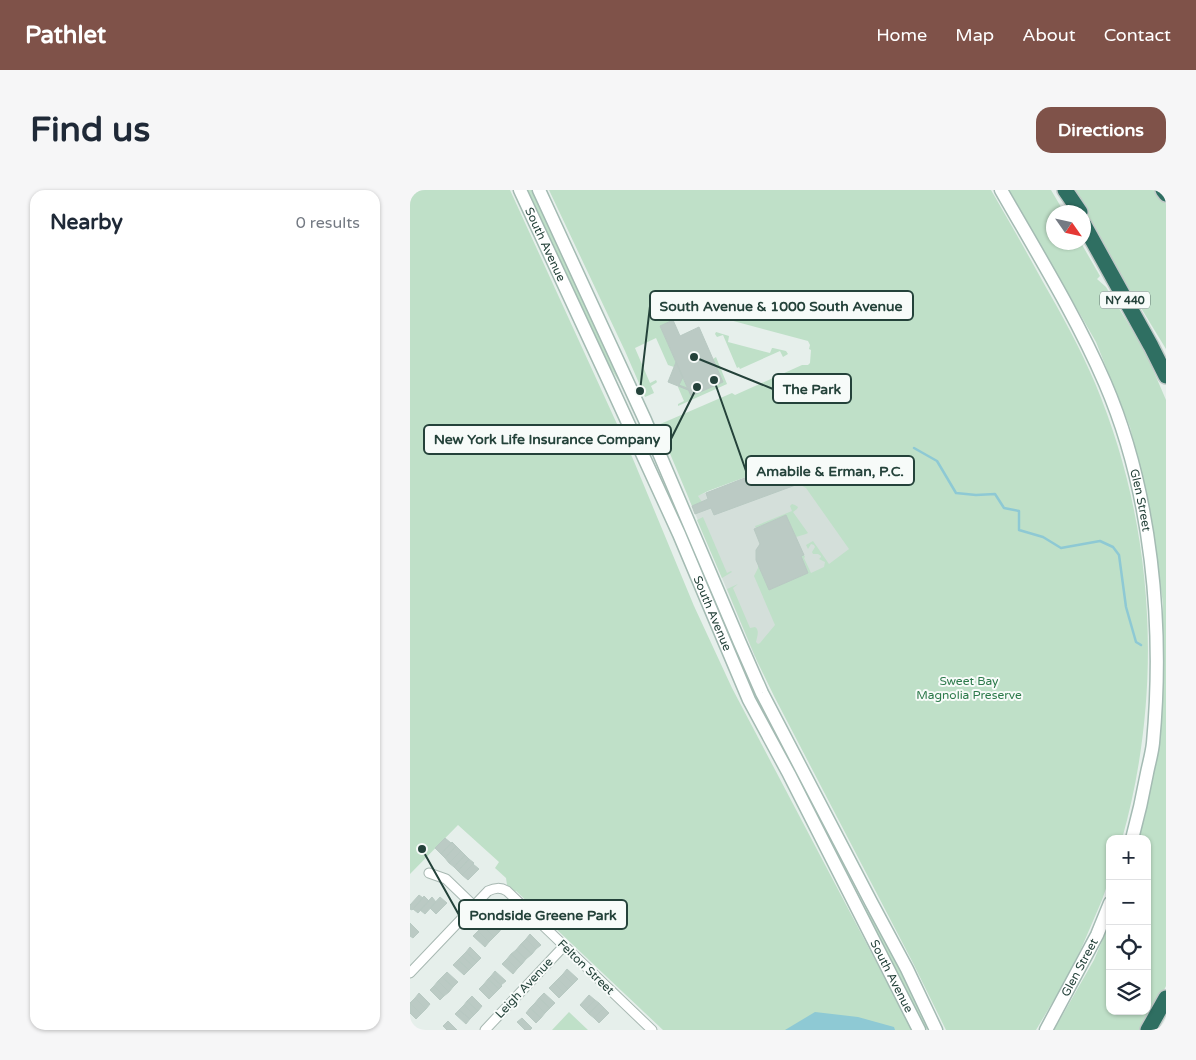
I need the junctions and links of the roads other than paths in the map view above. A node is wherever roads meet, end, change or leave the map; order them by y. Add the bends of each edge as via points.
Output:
1 (520, 190) edge
2 (539, 190) edge
3 (1001, 190) edge
4 (1065, 190) edge
5 (1163, 190) edge
6 (1166, 194) edge
7 (1074, 205) edge
8 (1091, 230) edge
9 (1091, 238) edge
10 (1166, 358) edge
11 (1166, 376) edge
12 (1133, 835) edge
13 (429, 873) dead end
14 (474, 906) junction
15 (1106, 913) edge
16 (564, 946) junction
17 (410, 973) edge
18 (1166, 998) edge
19 (484, 1030) edge
20 (652, 1030) edge
21 (919, 1030) edge
22 (936, 1030) edge
23 (1046, 1030) edge
24 (1148, 1030) edge

1 - 21 street, South Avenue via 679,534 749,700
2 - 22 street, South Avenue via 645,420 762,693
3 - 12 street, Glen Street via 1085,341 1123,430 1137,480 1148,535 1157,643 1153,745
4 - 7 highway
5 - 6 highway
8 - 10 highway
9 - 11 highway, NY 440
13 - 14 street via 446,879
14 - 16 street, Felton Street via 488,891 502,888
14 - 17 street
15 - 23 street, Glen Street
16 - 19 street, Leigh Avenue
16 - 20 street, Felton Street
18 - 24 highway

